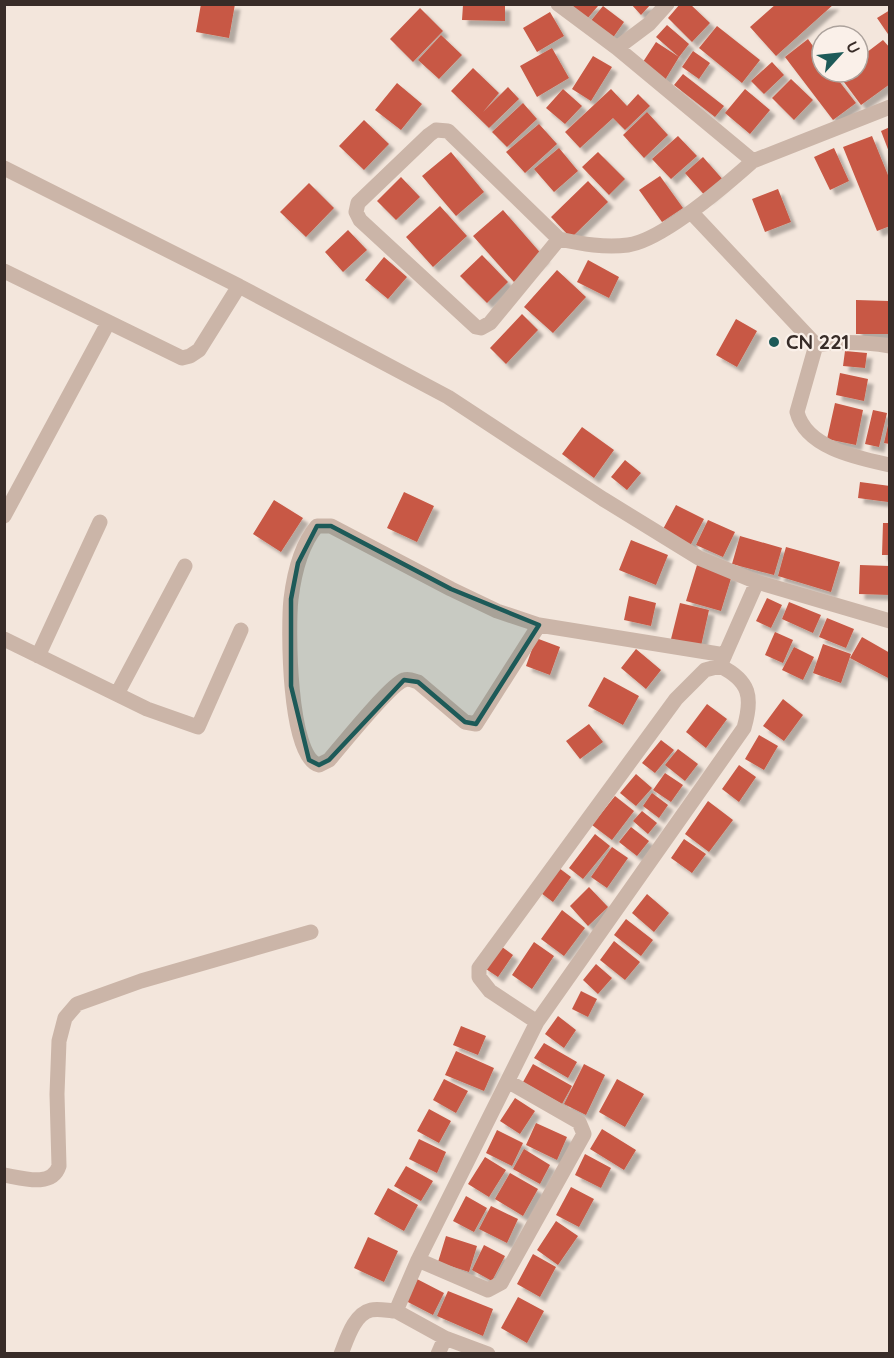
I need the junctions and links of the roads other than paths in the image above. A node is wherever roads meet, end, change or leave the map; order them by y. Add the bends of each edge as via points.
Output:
1 (558, 4) edge
2 (667, 4) edge
3 (617, 48) junction
4 (890, 107) edge
5 (753, 160) junction
6 (4, 168) edge
7 (691, 212) junction
8 (560, 239) junction
9 (5, 272) edge
10 (239, 286) junction
11 (108, 323) junction
12 (816, 345) junction
13 (890, 346) edge
14 (890, 465) edge
15 (4, 516) edge
16 (100, 522) dead end
17 (185, 566) dead end
18 (757, 582) junction
19 (890, 621) edge
20 (539, 625) junction
21 (241, 630) dead end
22 (4, 639) edge
23 (38, 656) junction
24 (722, 660) junction
25 (117, 694) junction
26 (311, 932) dead end
27 (537, 1022) junction
28 (508, 1082) junction
29 (4, 1175) edge
30 (418, 1260) junction
31 (396, 1311) junction
32 (445, 1338) junction
33 (341, 1353) edge
34 (438, 1353) edge
35 (488, 1353) edge

1 - 3 street
2 - 3 street via 649,24
3 - 5 street
4 - 5 street
5 - 7 street
6 - 10 street
7 - 8 street via 630,245
7 - 12 street
8 - 8 street via 444,130 429,135 358,203 356,212 360,220 481,328 490,323
9 - 11 street
10 - 11 street via 199,350 190,356 182,358
10 - 18 street via 448,397 699,558
11 - 15 street
12 - 13 street via 864,342
12 - 14 street via 797,412 799,422 839,452
16 - 23 street
17 - 25 street
18 - 19 street
18 - 24 street
20 - 20 street via 477,724 465,722 418,682 404,680 328,760 319,765 309,760 291,686 291,599 298,563 317,526 331,526 469,597
20 - 24 street
21 - 25 street via 198,727
22 - 23 street
23 - 25 street
24 - 27 street via 748,695 750,707 744,728
24 - 27 street via 705,670 676,699 479,968 479,977 490,991
26 - 29 street via 141,981 77,1004 65,1018 59,1041 57,1172 34,1180
27 - 28 street
28 - 30 street
28 - 30 street via 579,1122 583,1137 501,1283 484,1289
30 - 31 street
31 - 32 street
31 - 33 street via 371,1310 361,1316
32 - 34 street
32 - 35 street

